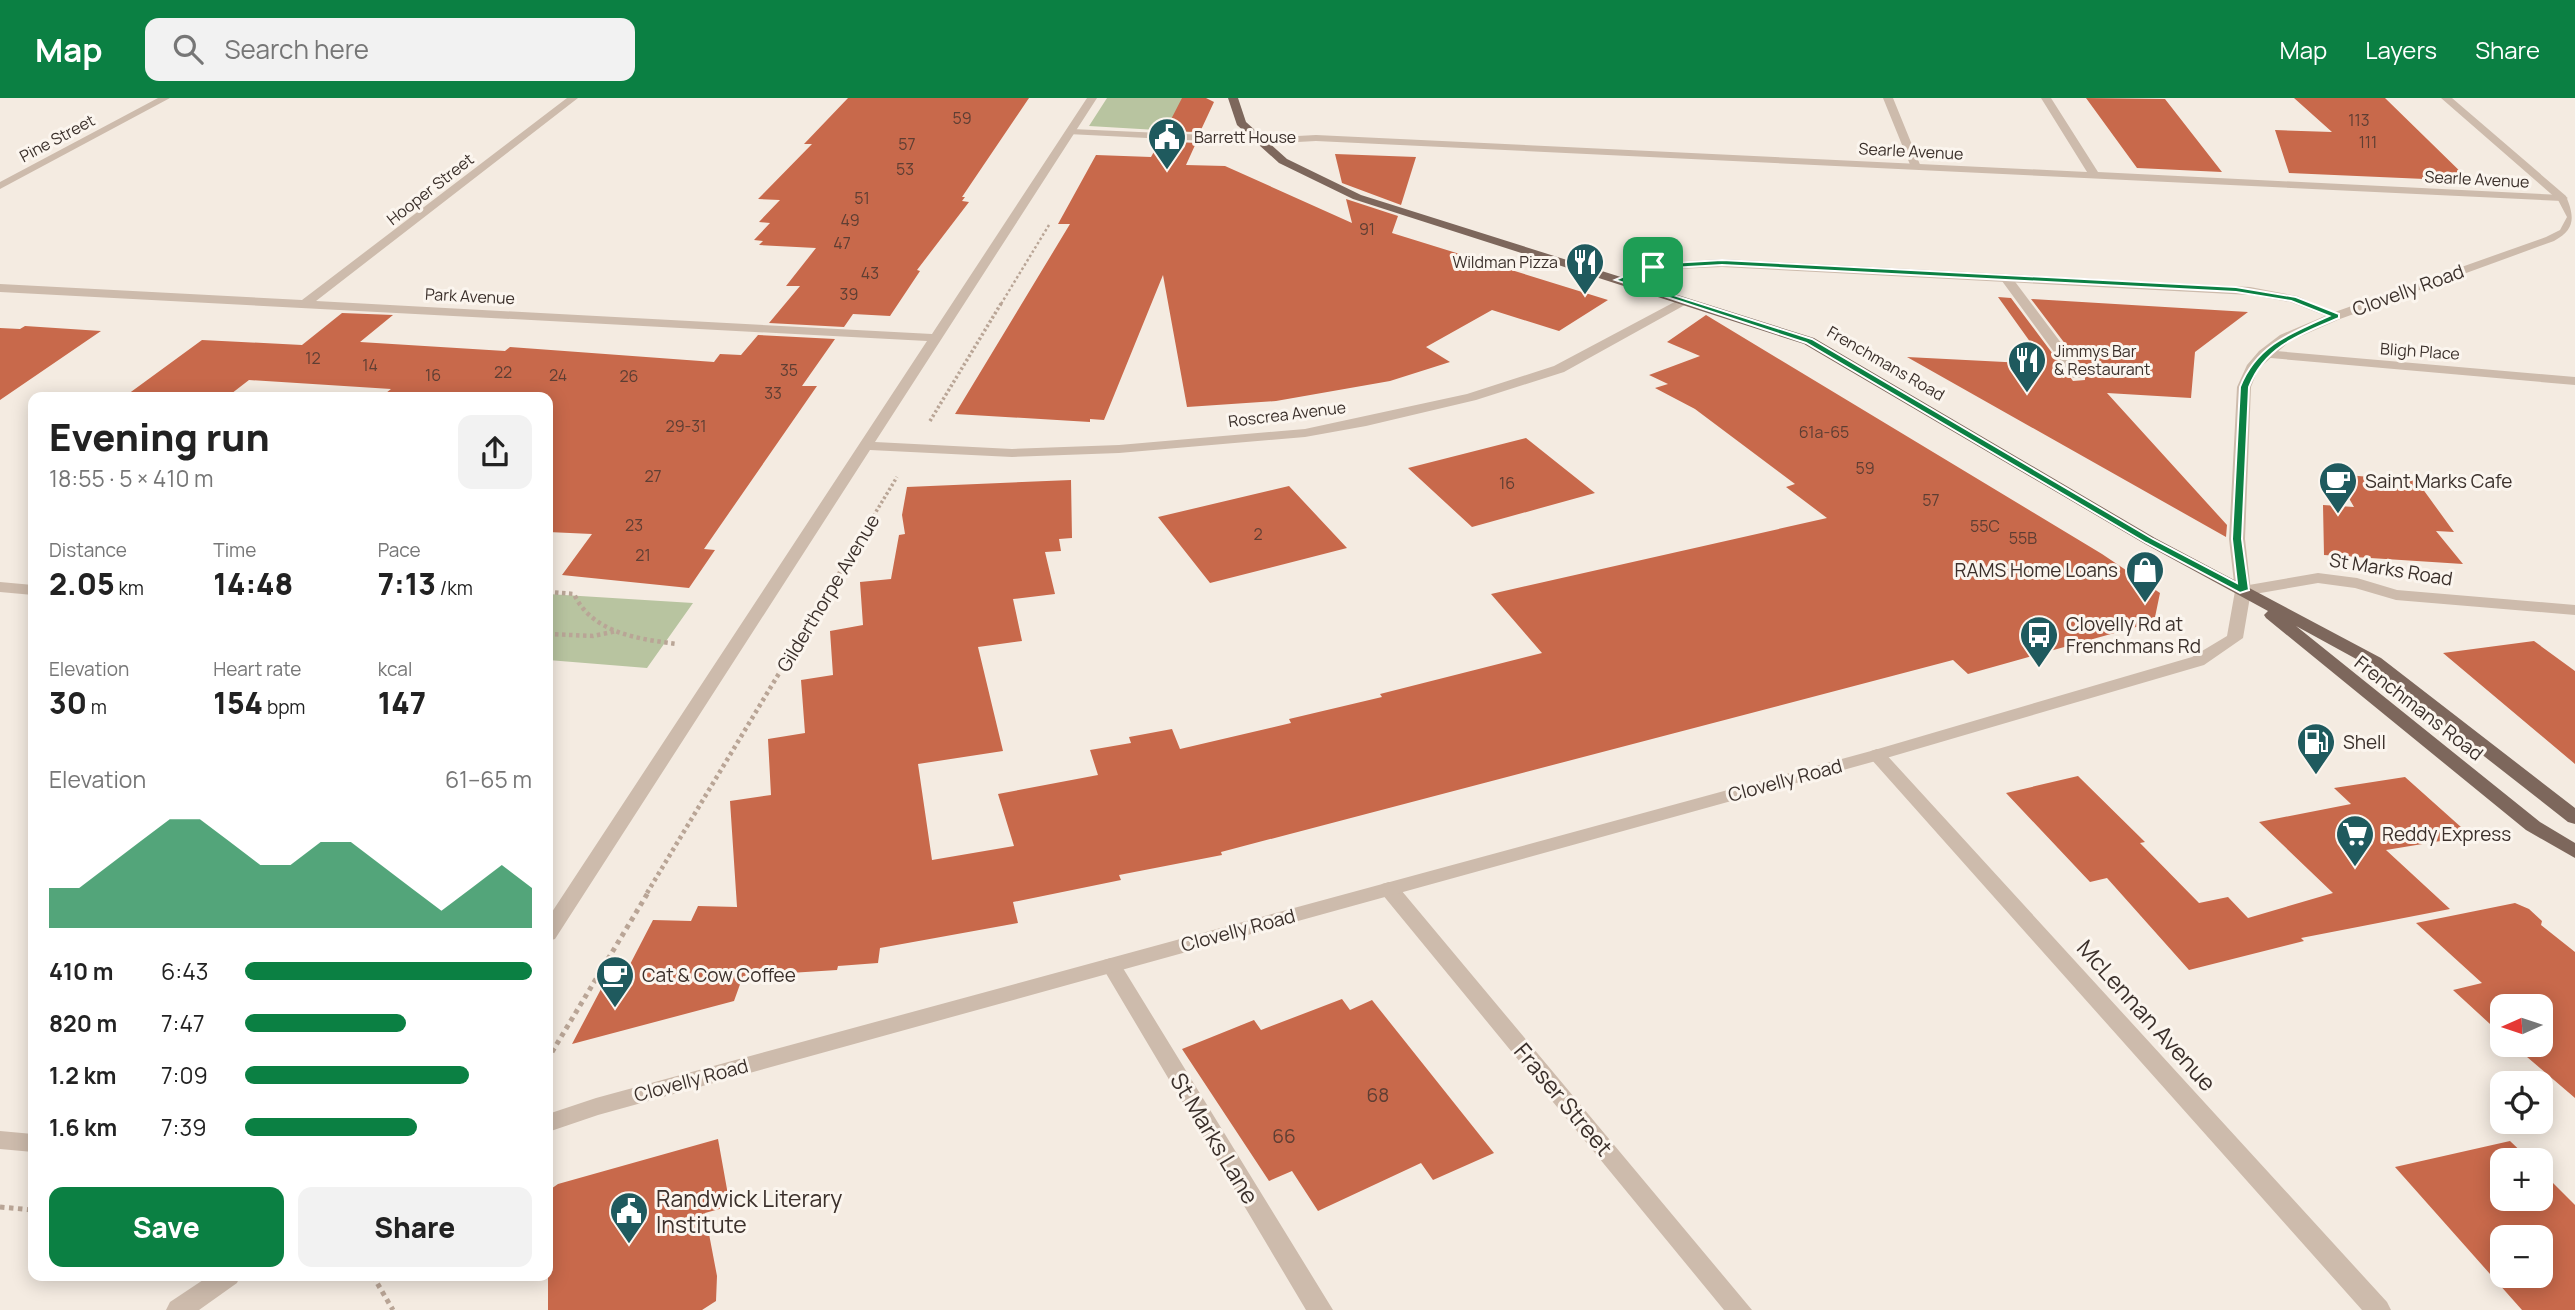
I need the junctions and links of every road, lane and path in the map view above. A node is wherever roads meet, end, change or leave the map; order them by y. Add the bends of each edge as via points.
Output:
1 (165, 98) edge
2 (573, 98) edge
3 (1092, 98) edge
4 (1233, 98) edge
5 (1888, 98) edge
6 (2046, 98) edge
7 (2446, 98) edge
8 (1072, 132) junction
9 (1206, 138) dead end
10 (1258, 141) junction
11 (1916, 167) junction
12 (0, 176) edge
13 (2095, 176) junction
14 (17, 177) junction
15 (0, 187) edge
16 (2562, 198) junction
17 (1053, 217) dead end
18 (2006, 278) junction
19 (1619, 280) junction
20 (0, 288) edge
21 (1686, 302) junction
22 (305, 304) junction
23 (2336, 316) junction
24 (938, 338) junction
25 (2264, 354) junction
26 (2078, 375) dead end
27 (2575, 381) edge
28 (868, 446) junction
29 (914, 448) junction
30 (0, 587) edge
31 (28, 590) edge
32 (2243, 590) junction
33 (553, 592) edge
34 (2575, 610) edge
35 (618, 631) junction
36 (553, 634) edge
37 (677, 644) dead end
38 (1877, 755) junction
39 (2575, 818) edge
40 (2575, 852) edge
41 (1389, 889) junction
42 (553, 926) edge
43 (1111, 965) junction
44 (553, 1050) edge
45 (553, 1121) edge
46 (0, 1139) edge
47 (28, 1142) edge
48 (0, 1207) edge
49 (28, 1210) edge
50 (221, 1281) edge
51 (376, 1281) edge
52 (179, 1310) edge
53 (393, 1310) edge
54 (1320, 1310) edge
55 (1739, 1310) edge
56 (2378, 1310) edge

1 - 14 street, Pine Street
2 - 22 street, Hooper Street
3 - 8 street
4 - 10 main road, Frenchmans Road via 1241,123
5 - 11 street
6 - 13 street
7 - 16 street
8 - 9 street
8 - 24 street
10 - 11 street, Searle Avenue via 1316,138
10 - 19 main road, Frenchmans Road via 1283,161 1357,197
11 - 13 street, Searle Avenue
12 - 14 street
13 - 16 street, Searle Avenue
14 - 15 street, Pine Street
16 - 23 street, Clovelly Road via 2573,218 2564,232
17 - 29 path, Gilderthorpe Avenue
18 - 19 street via 1695,262 1653,267
18 - 23 street via 2250,291 2293,299
18 - 26 street
19 - 21 main road, Frenchmans Road
20 - 22 street, Park Avenue
21 - 29 street, Roscrea Avenue via 1559,369 1471,397 1366,422 1305,433 1119,449 1012,453
21 - 32 main road, Frenchmans Road via 1809,341 2150,541
22 - 24 street, Park Avenue
23 - 25 street, Clovelly Road via 2284,338
24 - 28 street
25 - 27 street, Bligh Place
25 - 32 street, Clovelly Road via 2244,387 2237,539
28 - 29 street, Roscrea Avenue
28 - 42 street
29 - 44 path, Gilderthorpe Avenue
30 - 31 street
32 - 34 street, St Marks Road via 2318,578 2396,595
32 - 38 street, Clovelly Road via 2235,638 2198,662
32 - 39 main road, Frenchmans Road via 2375,662
32 - 40 main road, Frenchmans Road via 2533,826
33 - 35 path via 574,594 586,613
35 - 36 path via 593,636
35 - 37 path
38 - 41 street, Clovelly Road
38 - 56 street, McLennan Avenue
41 - 43 street, Clovelly Road
41 - 55 street, Fraser Street
43 - 45 street, Clovelly Road
43 - 54 street, St Marks Lane
46 - 47 street
48 - 49 path
50 - 52 street
51 - 53 path

